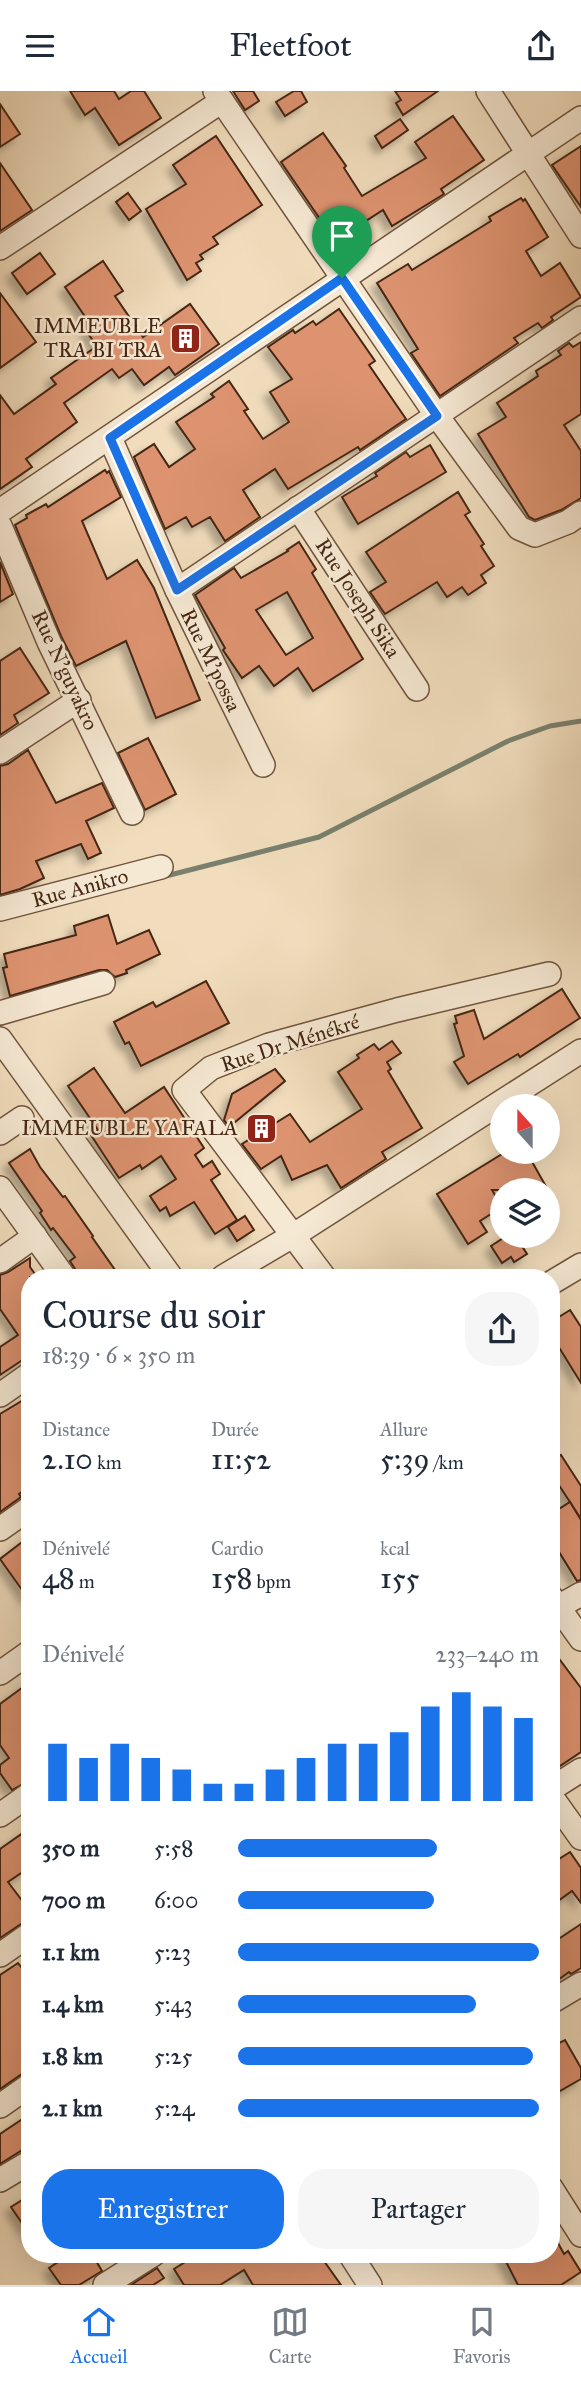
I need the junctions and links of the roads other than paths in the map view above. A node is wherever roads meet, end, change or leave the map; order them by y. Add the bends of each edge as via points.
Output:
1 (488, 91) edge
2 (219, 96) edge
3 (581, 118) edge
4 (528, 153) junction
5 (581, 236) edge
6 (0, 248) edge
7 (342, 278) junction
8 (581, 318) edge
9 (437, 416) junction
10 (110, 438) junction
11 (298, 508) junction
12 (0, 511) edge
13 (581, 513) edge
14 (0, 526) edge
15 (177, 590) junction
16 (417, 688) dead end
17 (79, 700) junction
18 (0, 752) edge
19 (263, 765) dead end
20 (132, 813) dead end
21 (160, 867) dead end
22 (0, 909) edge
23 (549, 974) dead end
24 (103, 983) dead end
25 (0, 1013) edge
26 (0, 1039) edge
27 (581, 1052) edge
28 (22, 1118) dead end
29 (0, 1133) edge
30 (0, 1188) edge
31 (294, 1235) junction
32 (35, 1236) junction
33 (0, 1261) edge
34 (58, 1269) edge
35 (165, 1269) edge
36 (237, 1269) edge
37 (318, 1269) edge
38 (580, 1269) edge
39 (560, 1279) edge
40 (21, 1380) edge
41 (0, 1395) edge
42 (21, 1514) edge
43 (0, 1529) edge
44 (581, 1594) edge
45 (560, 1600) edge
46 (560, 1609) edge
47 (581, 1639) edge
48 (21, 1658) edge
49 (0, 1673) edge
50 (581, 1770) edge
51 (560, 1783) edge
52 (21, 1800) edge
53 (560, 1809) edge
54 (0, 1815) edge
55 (581, 1838) edge
56 (21, 1940) edge
57 (0, 1955) edge
58 (581, 1983) edge
59 (560, 1997) edge
60 (21, 2091) edge
61 (0, 2106) edge
62 (21, 2167) edge
63 (0, 2180) edge
64 (560, 2202) edge
65 (581, 2235) edge
66 (142, 2263) edge
67 (356, 2263) edge
68 (117, 2282) edge
69 (370, 2285) edge

1 - 4 street
2 - 6 street
2 - 7 street
3 - 4 street
4 - 5 street
4 - 7 street
7 - 9 street
7 - 10 street
8 - 9 street
9 - 11 street
9 - 13 street via 519,528 536,534
10 - 12 street
10 - 15 street, Rue M'possa
11 - 15 street
11 - 16 street, Rue Joseph Sika
14 - 17 street, Rue N'guyakro
15 - 19 street, Rue M'possa
17 - 18 street
17 - 20 street, Rue N'guyakro
21 - 22 street, Rue Anikro
23 - 31 street, Rue Dr Ménékré via 269,1045 211,1068 184,1090
24 - 25 street
26 - 35 street
27 - 31 street
28 - 29 street
30 - 32 street
31 - 36 street
31 - 37 street, Rue Dr Ménékré
32 - 33 street
32 - 34 street
38 - 39 street
40 - 41 street
42 - 43 street
44 - 45 street
46 - 47 street
48 - 49 street
50 - 51 street
52 - 54 street
53 - 55 street
56 - 57 street
58 - 59 street
60 - 61 street
62 - 63 street
64 - 65 street
66 - 68 street
67 - 69 street

